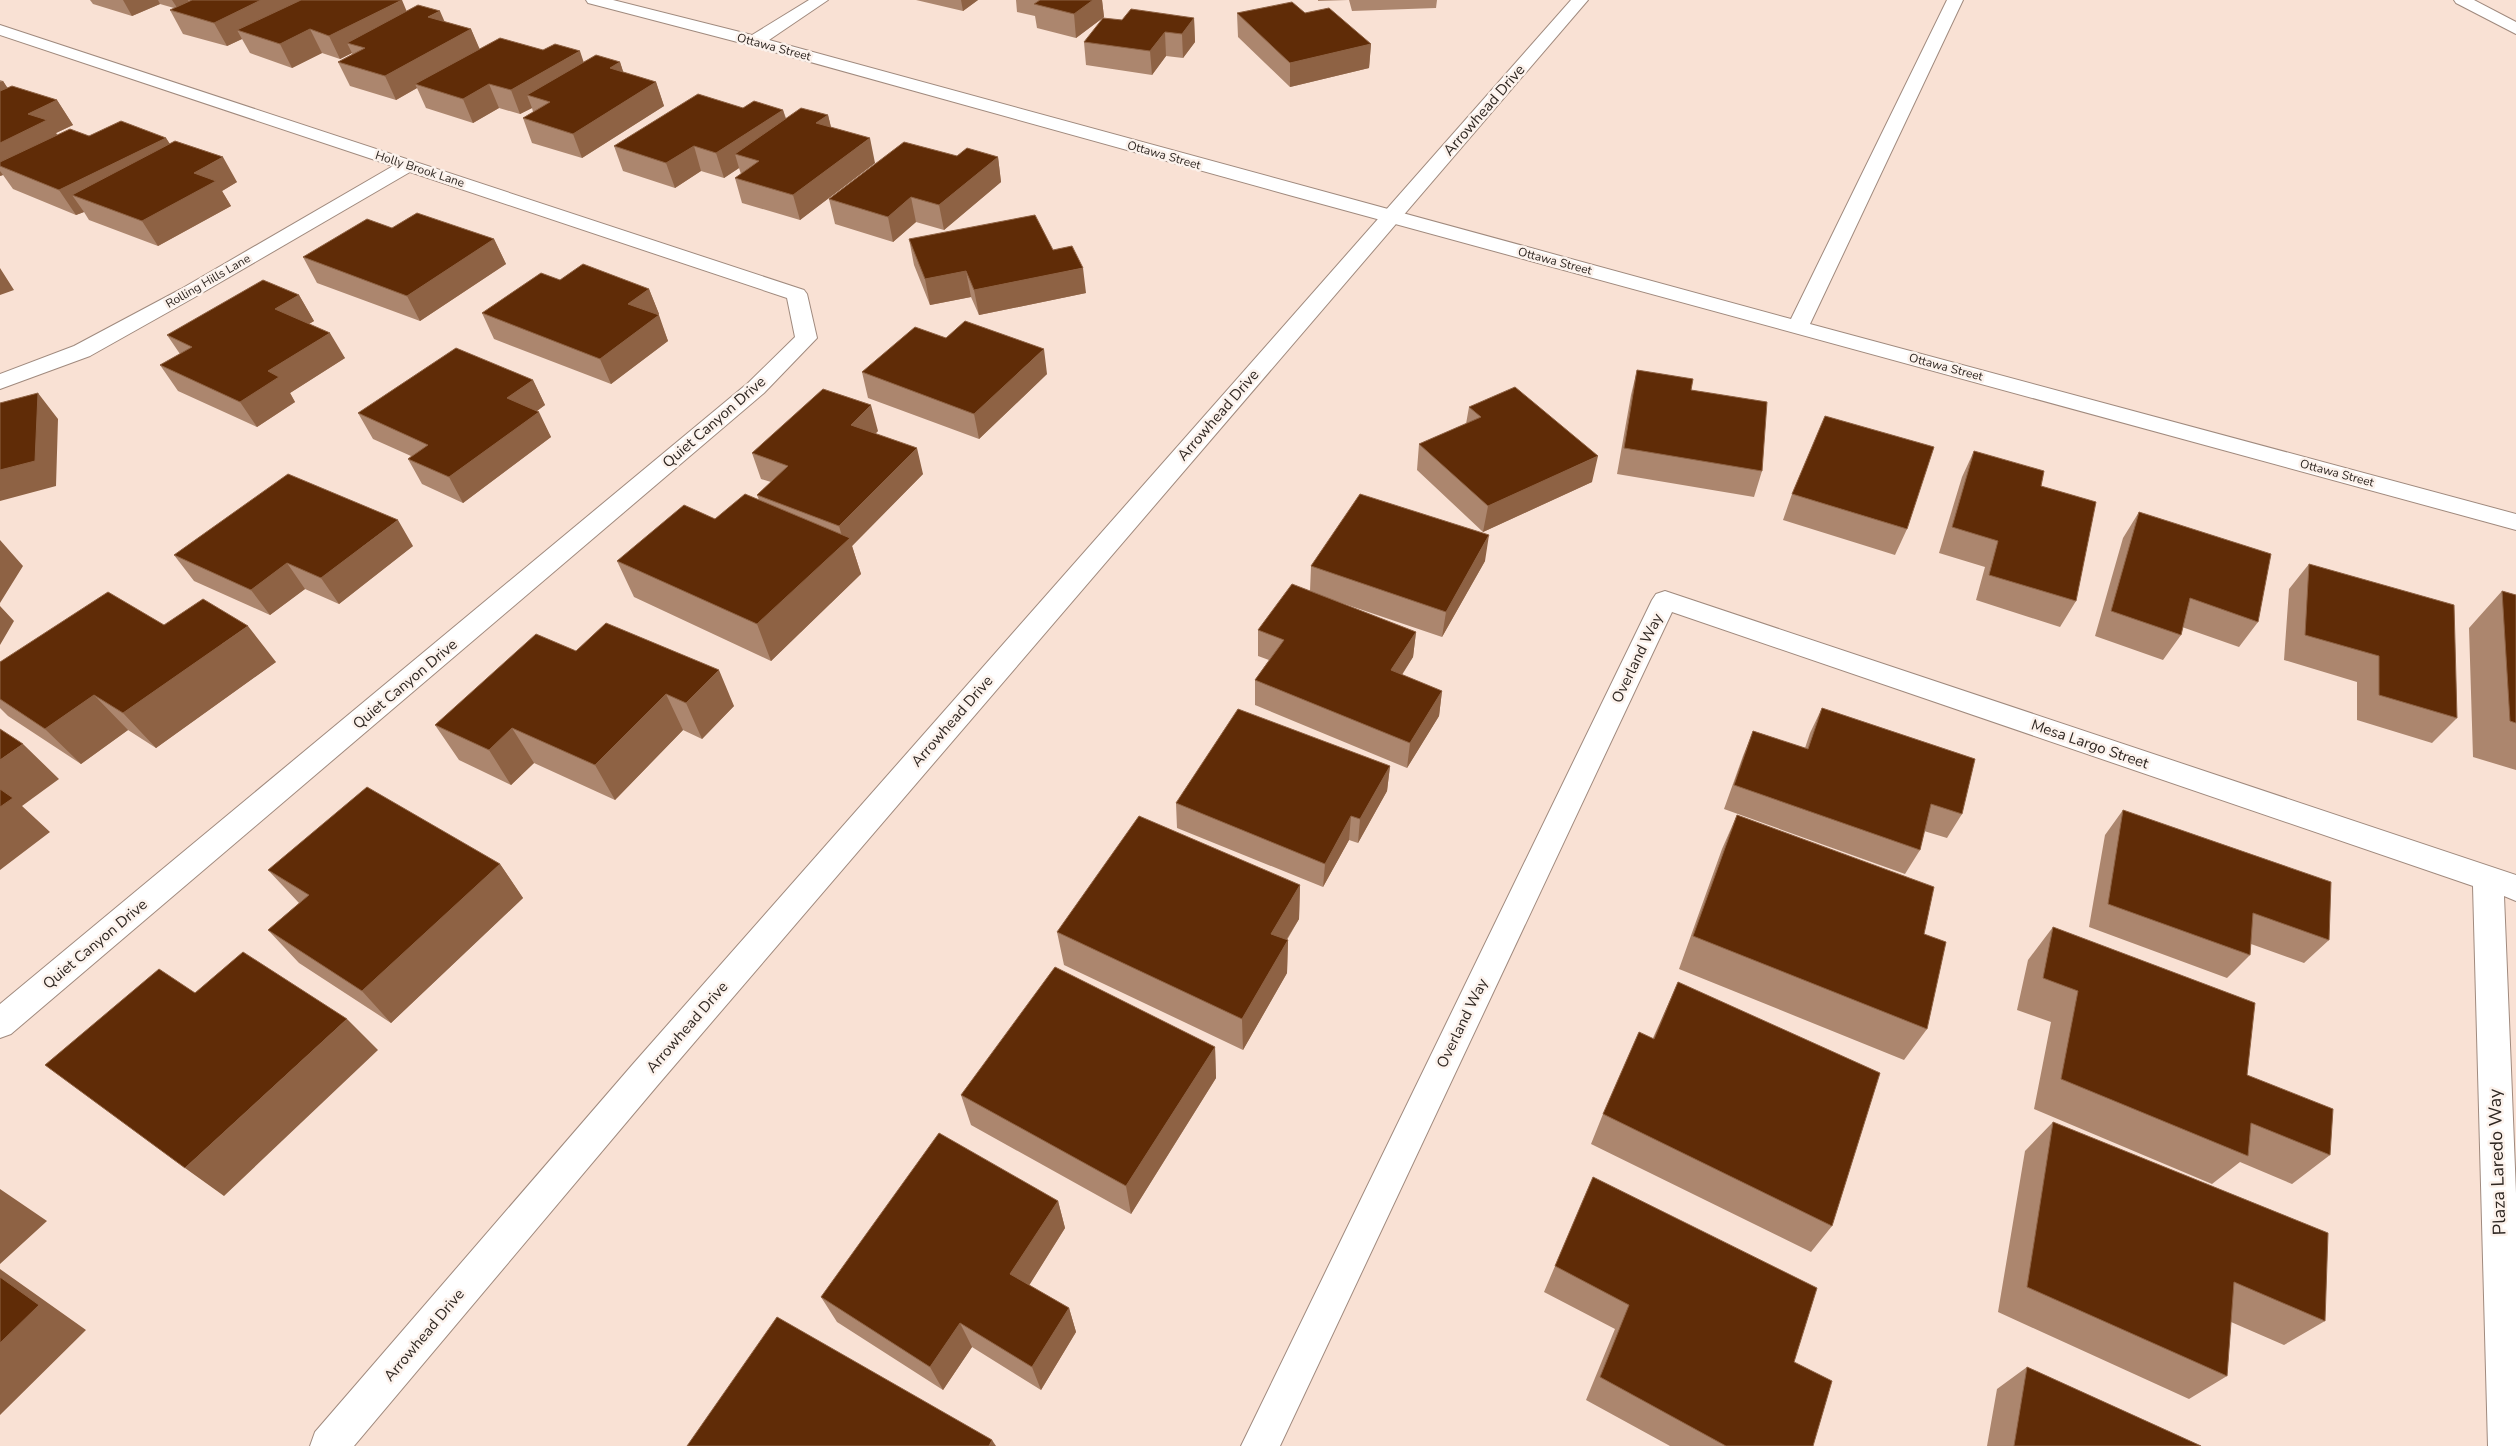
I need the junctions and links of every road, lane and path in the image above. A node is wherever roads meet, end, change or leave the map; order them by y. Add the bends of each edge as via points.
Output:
1 (594, 0) edge
2 (820, 0) edge
3 (1580, 0) edge
4 (1955, 0) edge
5 (2462, 0) edge
6 (2516, 29) edge
7 (0, 30) edge
8 (755, 41) junction
9 (408, 165) junction
10 (1390, 217) junction
11 (1798, 326) junction
12 (806, 338) joint
13 (0, 382) edge
14 (2516, 522) edge
15 (1665, 600) joint
16 (2502, 883) edge
17 (0, 1024) edge
18 (329, 1446) edge
19 (1260, 1446) edge
20 (2507, 1446) edge

1 - 8 street, Ottawa Street
2 - 8 street
3 - 10 street, Arrowhead Drive
4 - 11 street
5 - 6 street
7 - 9 street, Holly Brook Lane
8 - 10 street, Ottawa Street
9 - 12 street, Holly Brook Lane via 797,294
9 - 13 street, Rolling Hills Lane via 82,351
10 - 11 street, Ottawa Street
10 - 18 street, Arrowhead Drive via 664,1053
11 - 14 street, Ottawa Street
12 - 17 street, Quiet Canyon Drive via 749,394
15 - 16 street, Mesa Largo Street
15 - 19 street, Overland Way
16 - 20 street, Plaza Laredo Way

